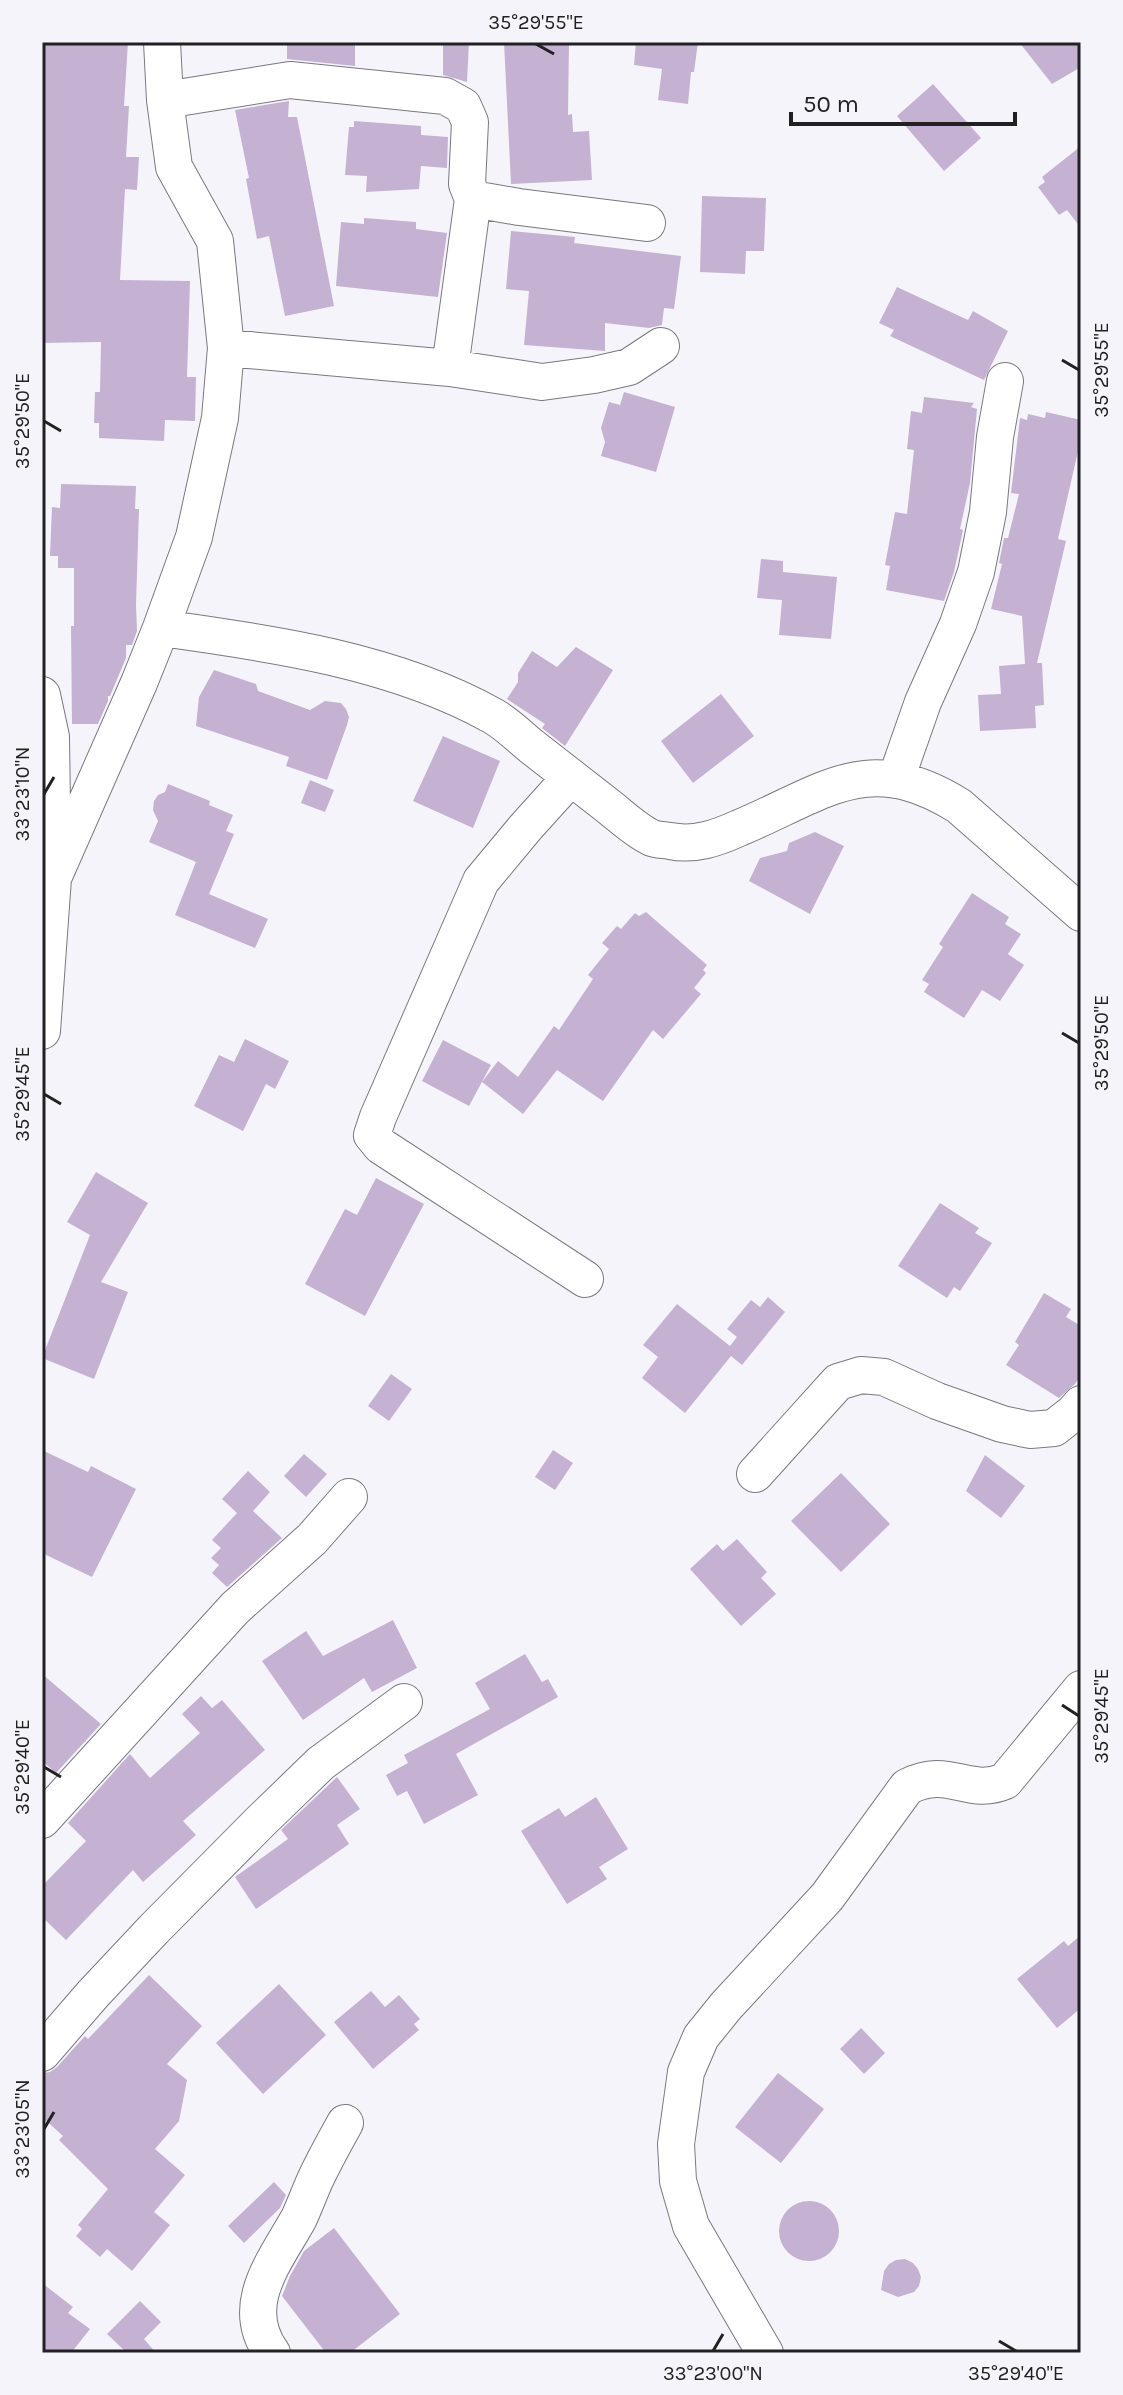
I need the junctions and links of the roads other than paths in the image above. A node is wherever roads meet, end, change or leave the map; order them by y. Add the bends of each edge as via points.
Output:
1 (162, 42) edge
2 (165, 100) junction
3 (473, 199) junction
4 (647, 223) dead end
5 (661, 346) dead end
6 (226, 348) junction
7 (450, 368) junction
8 (1005, 381) dead end
9 (161, 628) junction
10 (42, 695) edge
11 (571, 777) junction
12 (896, 779) junction
13 (53, 878) junction
14 (1081, 913) edge
15 (42, 1031) edge
16 (585, 1279) dead end
17 (1081, 1404) edge
18 (755, 1474) dead end
19 (349, 1497) dead end
20 (1081, 1689) edge
21 (404, 1702) dead end
22 (42, 1820) edge
23 (42, 2053) edge
24 (345, 2123) dead end
25 (272, 2353) edge
26 (765, 2353) edge

1 - 2 street
2 - 3 street via 290,80 445,96 463,106 470,122 467,184
2 - 6 street via 174,167 215,241
3 - 4 street
3 - 7 street
5 - 7 street via 629,367 542,382
6 - 7 street
6 - 9 street via 220,418 194,537
8 - 12 street via 976,572
9 - 11 street via 268,642 441,690 495,718
9 - 13 street
10 - 13 street via 51,737
11 - 12 street via 652,838 675,842 708,841 847,782
11 - 16 street via 481,881 372,1135 381,1146
12 - 14 street via 937,792 959,806
13 - 15 street
17 - 18 street via 1054,1428 1030,1430 937,1401 884,1377 861,1375 838,1382
19 - 22 street via 312,1539 235,1608
20 - 26 street via 1005,1781 990,1788 945,1778 922,1779 907,1787 827,1897 701,2037 686,2072 676,2144 678,2181 691,2226
21 - 23 street via 321,1763 270,1812
24 - 25 street via 267,2273 258,2323

